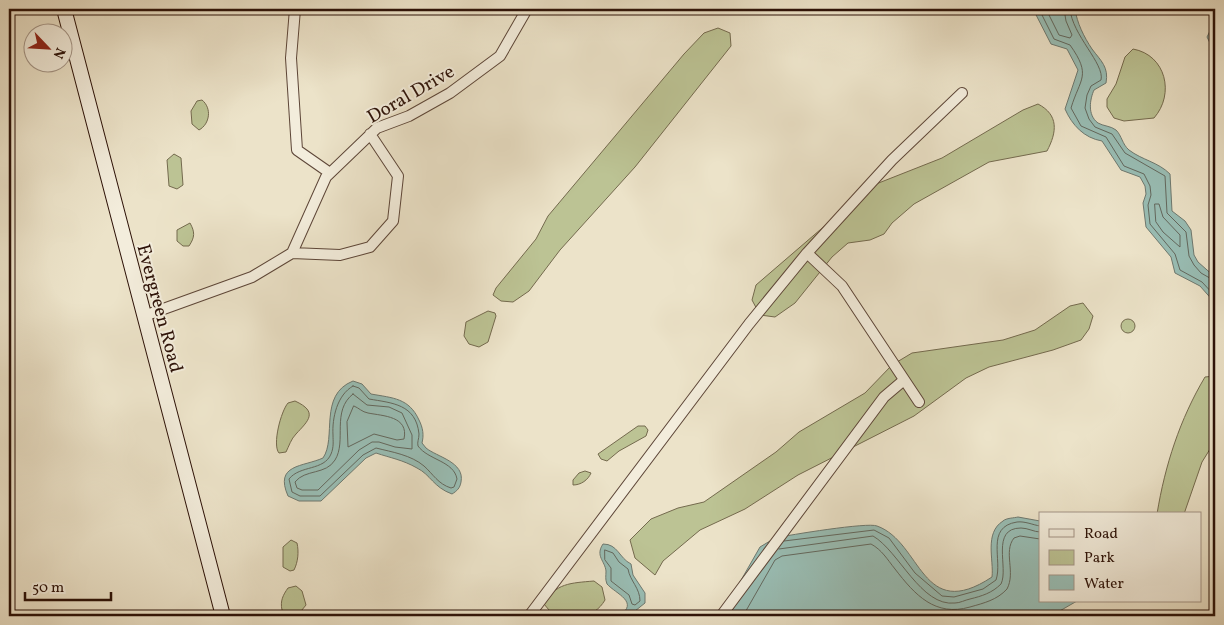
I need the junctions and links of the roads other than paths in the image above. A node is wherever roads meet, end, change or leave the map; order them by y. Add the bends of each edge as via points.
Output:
1 (64, 9) edge
2 (295, 9) edge
3 (527, 9) edge
4 (962, 93) dead end
5 (370, 134) junction
6 (330, 173) junction
7 (292, 253) junction
8 (806, 253) junction
9 (144, 316) junction
10 (904, 380) junction
11 (919, 402) dead end
12 (223, 616) edge
13 (529, 616) edge
14 (721, 616) edge

1 - 9 street, Evergreen Road
2 - 6 street via 291,58 297,150
3 - 5 street, Doral Drive via 500,56 450,93
4 - 8 street via 892,160
5 - 6 street, Doral Drive
5 - 7 street via 398,176 393,221 370,247 340,255
6 - 7 street, Doral Drive
7 - 9 street via 252,277
8 - 10 street via 842,286
8 - 13 street
9 - 12 street, Evergreen Road
10 - 11 street
10 - 14 street via 884,397

